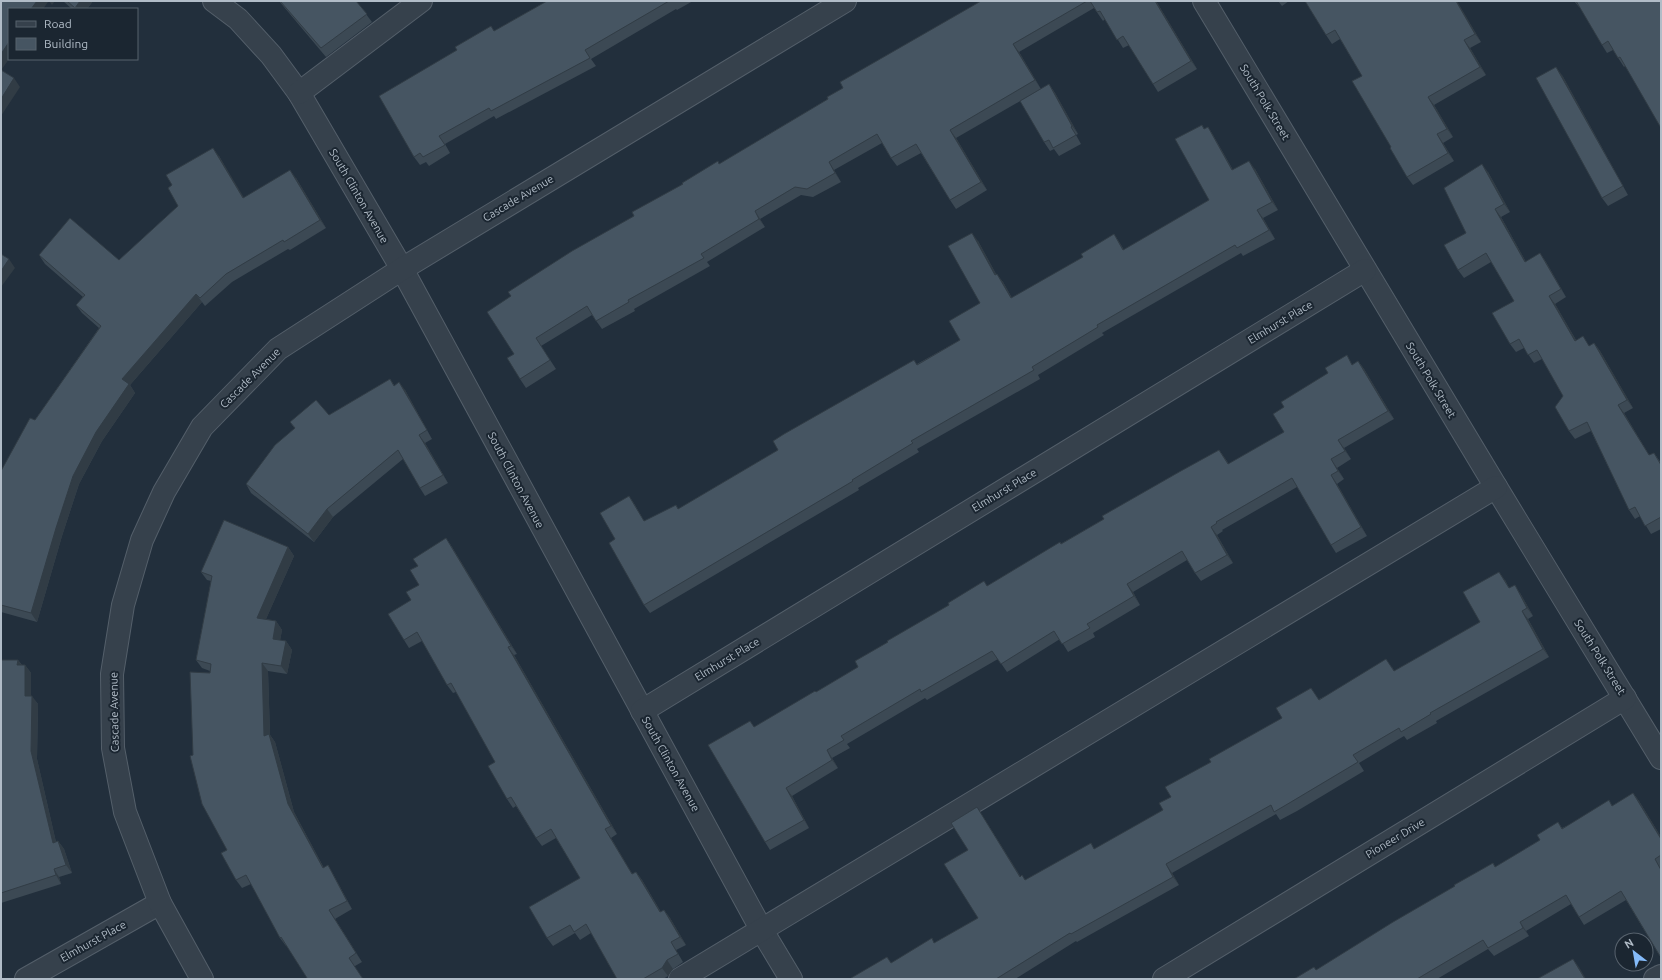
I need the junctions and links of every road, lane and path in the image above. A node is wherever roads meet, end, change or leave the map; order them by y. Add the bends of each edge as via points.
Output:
1 (214, 1) edge
2 (421, 1) edge
3 (845, 1) edge
4 (1204, 1) edge
5 (299, 93) junction
6 (402, 269) junction
7 (1365, 270) junction
8 (1496, 487) junction
9 (1625, 698) junction
10 (642, 711) junction
11 (1661, 758) edge
12 (160, 903) junction
13 (761, 929) junction
14 (1661, 976) edge
15 (26, 979) edge
16 (202, 979) edge
17 (680, 979) edge
18 (791, 979) edge
19 (1164, 979) edge
20 (1655, 979) edge

1 - 5 street, South Clinton Avenue via 238,19 271,55
2 - 5 street
3 - 6 street, Cascade Avenue
4 - 7 street, South Polk Street
5 - 6 street, South Clinton Avenue
6 - 10 street, South Clinton Avenue
6 - 12 street, Cascade Avenue via 278,349 202,427 164,492 142,540 123,605 112,674 113,748 126,812
7 - 8 street, South Polk Street
7 - 10 street, Elmhurst Place
8 - 9 street, South Polk Street
8 - 13 street
9 - 11 street, South Polk Street
9 - 19 street, Pioneer Drive
10 - 13 street, South Clinton Avenue
12 - 15 street, Elmhurst Place
12 - 16 street, Cascade Avenue
13 - 17 street
13 - 18 street, South Clinton Avenue
14 - 20 street

